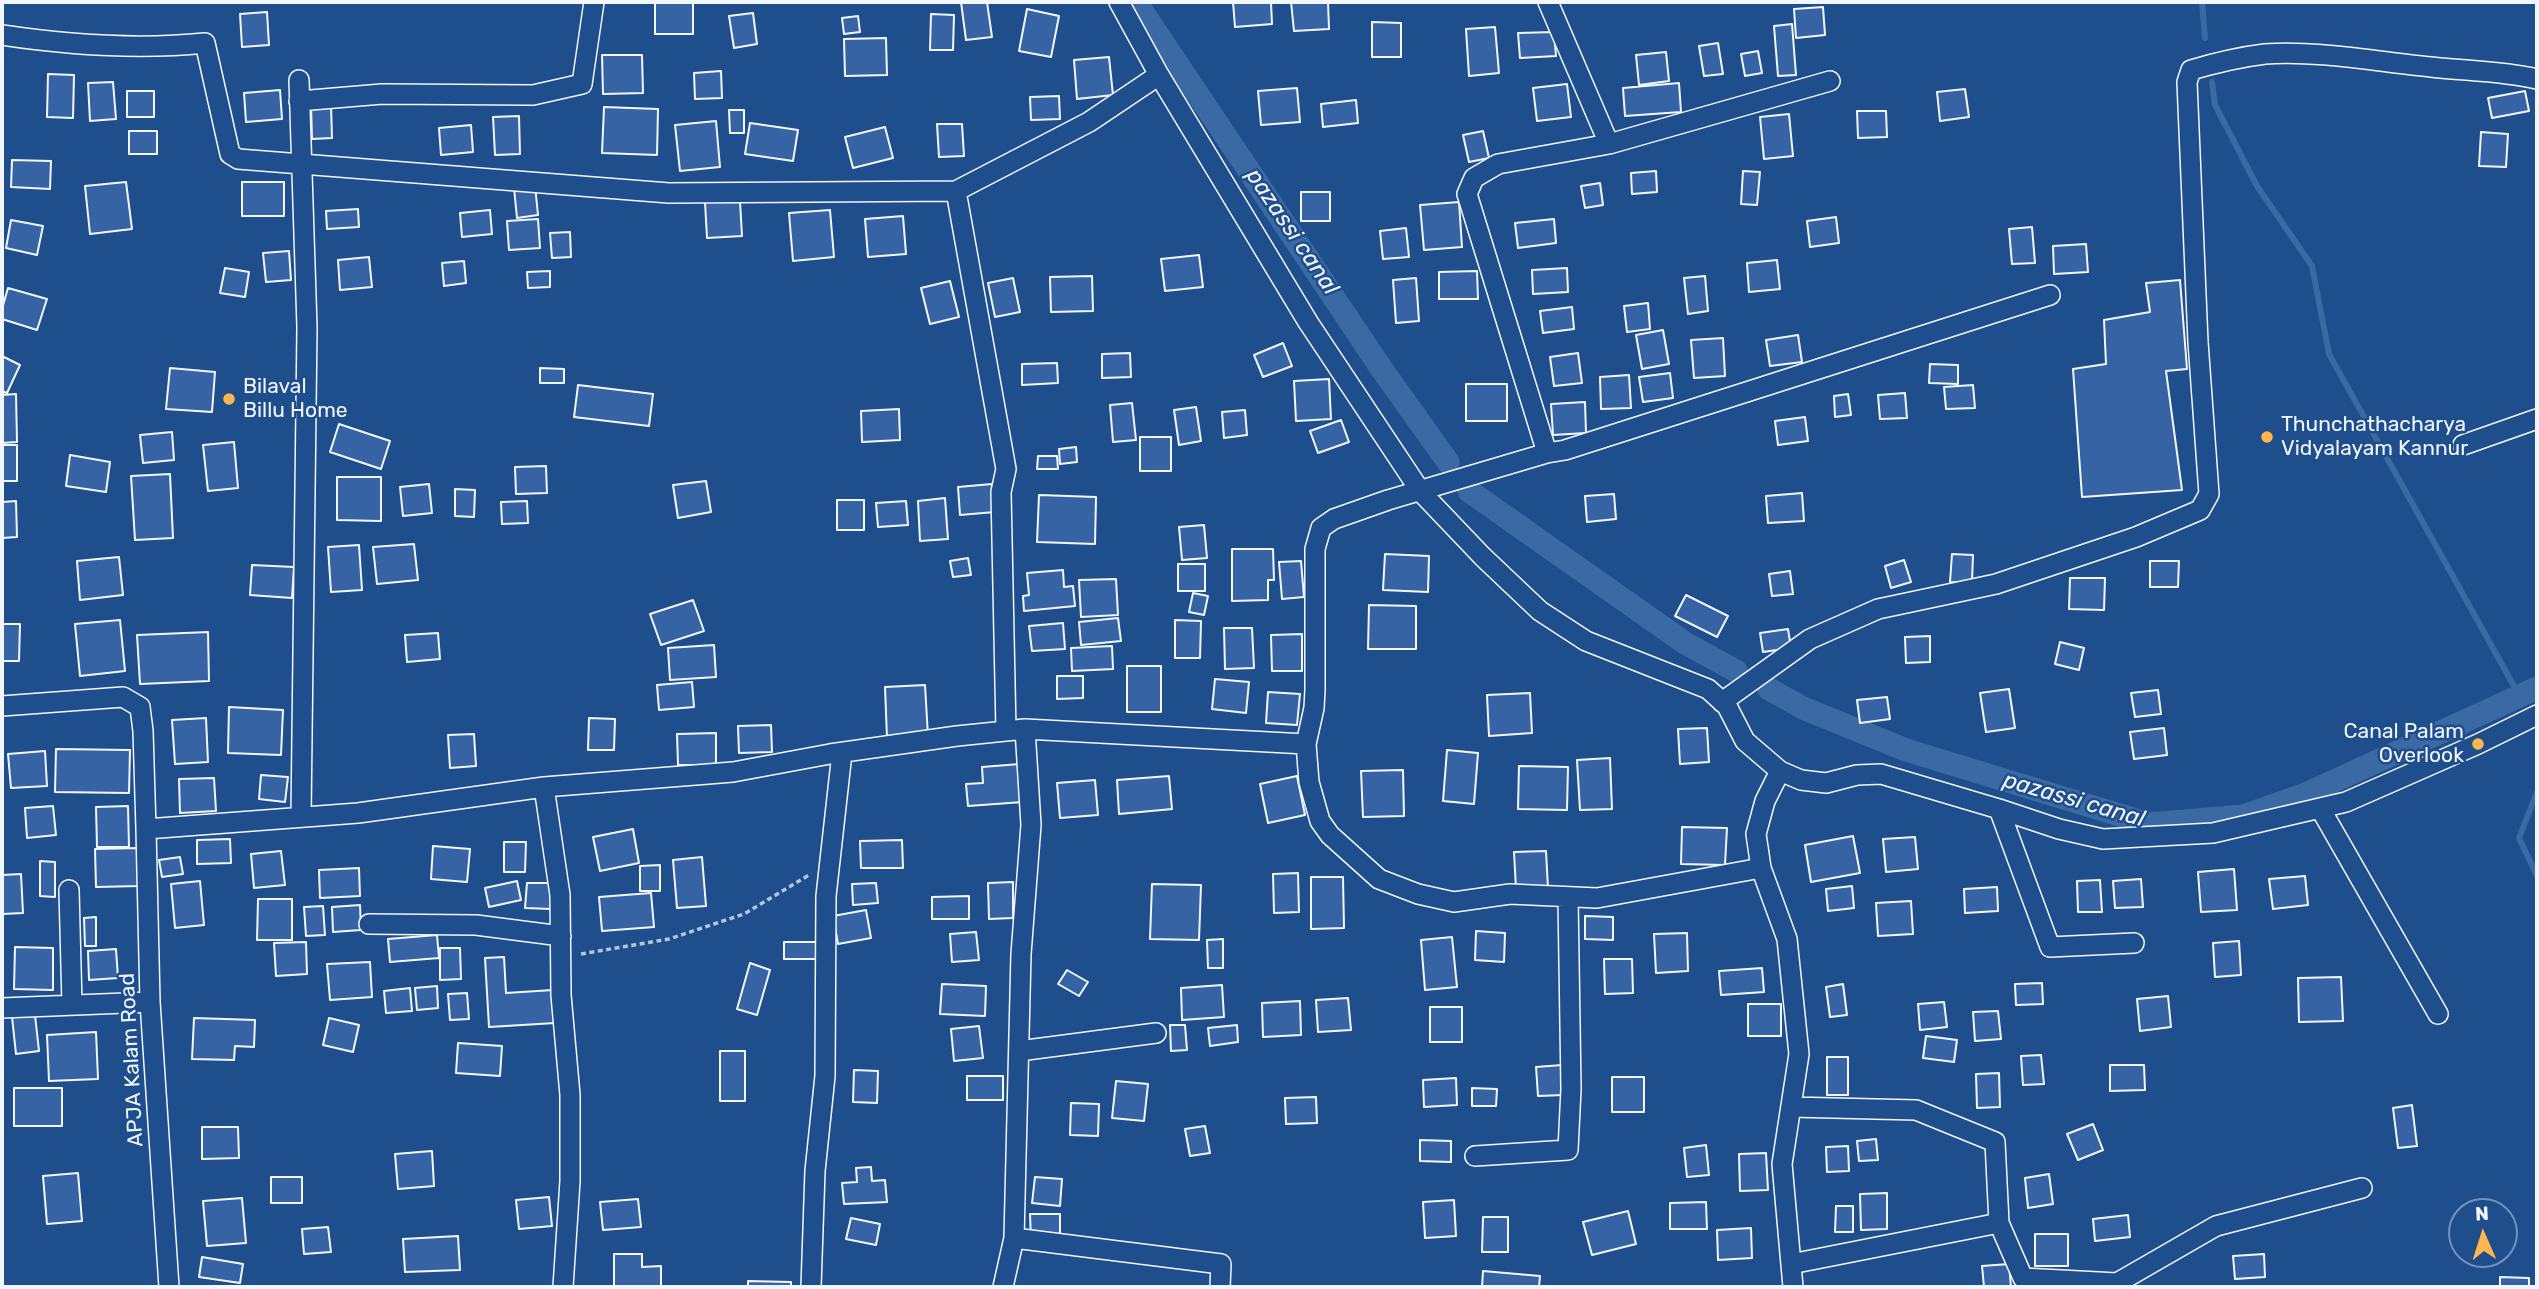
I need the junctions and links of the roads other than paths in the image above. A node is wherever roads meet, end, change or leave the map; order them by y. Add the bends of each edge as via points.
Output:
1 (594, 2) edge
2 (1119, 2) edge
3 (1548, 2) edge
4 (2, 35) edge
5 (1159, 75) junction
6 (2537, 79) edge
7 (299, 80) dead end
8 (1830, 81) dead end
9 (299, 101) junction
10 (1609, 144) junction
11 (300, 165) junction
12 (956, 191) junction
13 (2050, 295) dead end
14 (2537, 419) edge
15 (2463, 445) dead end
16 (1547, 453) junction
17 (1421, 492) junction
18 (1722, 702) junction
19 (2, 706) edge
20 (2537, 715) edge
21 (1015, 730) junction
22 (1306, 744) junction
23 (842, 753) junction
24 (1780, 771) junction
25 (544, 787) junction
26 (2320, 808) junction
27 (1999, 809) junction
28 (301, 817) junction
29 (146, 829) junction
30 (1761, 868) junction
31 (69, 890) dead end
32 (1568, 897) junction
33 (369, 924) dead end
34 (561, 936) junction
35 (2134, 943) dead end
36 (150, 1002) junction
37 (72, 1005) junction
38 (2, 1008) edge
39 (2438, 1014) dead end
40 (1156, 1033) dead end
41 (1019, 1051) junction
42 (1791, 1107) junction
43 (1475, 1156) dead end
44 (2362, 1188) dead end
45 (1999, 1223) junction
46 (1014, 1238) junction
47 (1791, 1264) junction
48 (169, 1287) edge
49 (563, 1287) edge
50 (811, 1287) edge
51 (1003, 1287) edge
52 (1220, 1287) edge
53 (1793, 1287) edge

1 - 9 street via 582,84 533,95 382,94
2 - 5 street
3 - 10 street
4 - 11 street via 63,44 167,47 205,43 230,154 237,159
5 - 12 street via 1089,122
5 - 17 street via 1308,322
6 - 18 street via 2507,72 2266,54 2191,69 2187,82 2198,342 2209,494 2200,510 2136,537 1996,584 1878,609 1810,639
7 - 9 street
8 - 10 street
9 - 11 street
10 - 16 street via 1498,164 1474,178 1467,194
11 - 12 street via 670,193
11 - 28 street via 307,327
12 - 21 street via 1006,470 1001,492
13 - 16 street
14 - 15 street
16 - 17 street
17 - 18 street via 1540,611 1586,641 1708,689
17 - 22 street via 1334,519 1321,528 1313,611 1314,708
18 - 24 street via 1745,741
19 - 29 street, APJA Kalam Road via 123,696 141,707
20 - 26 street via 2346,802
21 - 22 street
21 - 23 street
21 - 41 street via 1031,825
22 - 32 street via 1309,782 1320,821 1379,879 1454,902 1510,894
23 - 25 street via 733,772
23 - 50 street via 826,896 825,1076 815,1171
24 - 27 street via 1826,783 1881,774
24 - 30 street via 1756,834
25 - 28 street
25 - 34 street via 559,884
26 - 27 street via 2213,833 2103,839
26 - 39 street
27 - 35 street via 2050,947
28 - 29 street
29 - 36 street, APJA Kalam Road
30 - 32 street via 1597,898
30 - 42 street via 1787,939 1799,1054
31 - 37 street
32 - 43 street via 1568,1150
33 - 34 street via 476,925
34 - 49 street via 570,1129
36 - 37 street
36 - 48 street, APJA Kalam Road
37 - 38 street
40 - 41 street
41 - 46 street
42 - 45 street via 1916,1110 1995,1142
42 - 47 street via 1783,1164
44 - 45 street via 2216,1226 2117,1283 2023,1278
45 - 47 street
46 - 51 street
46 - 52 street via 1221,1264
47 - 53 street

